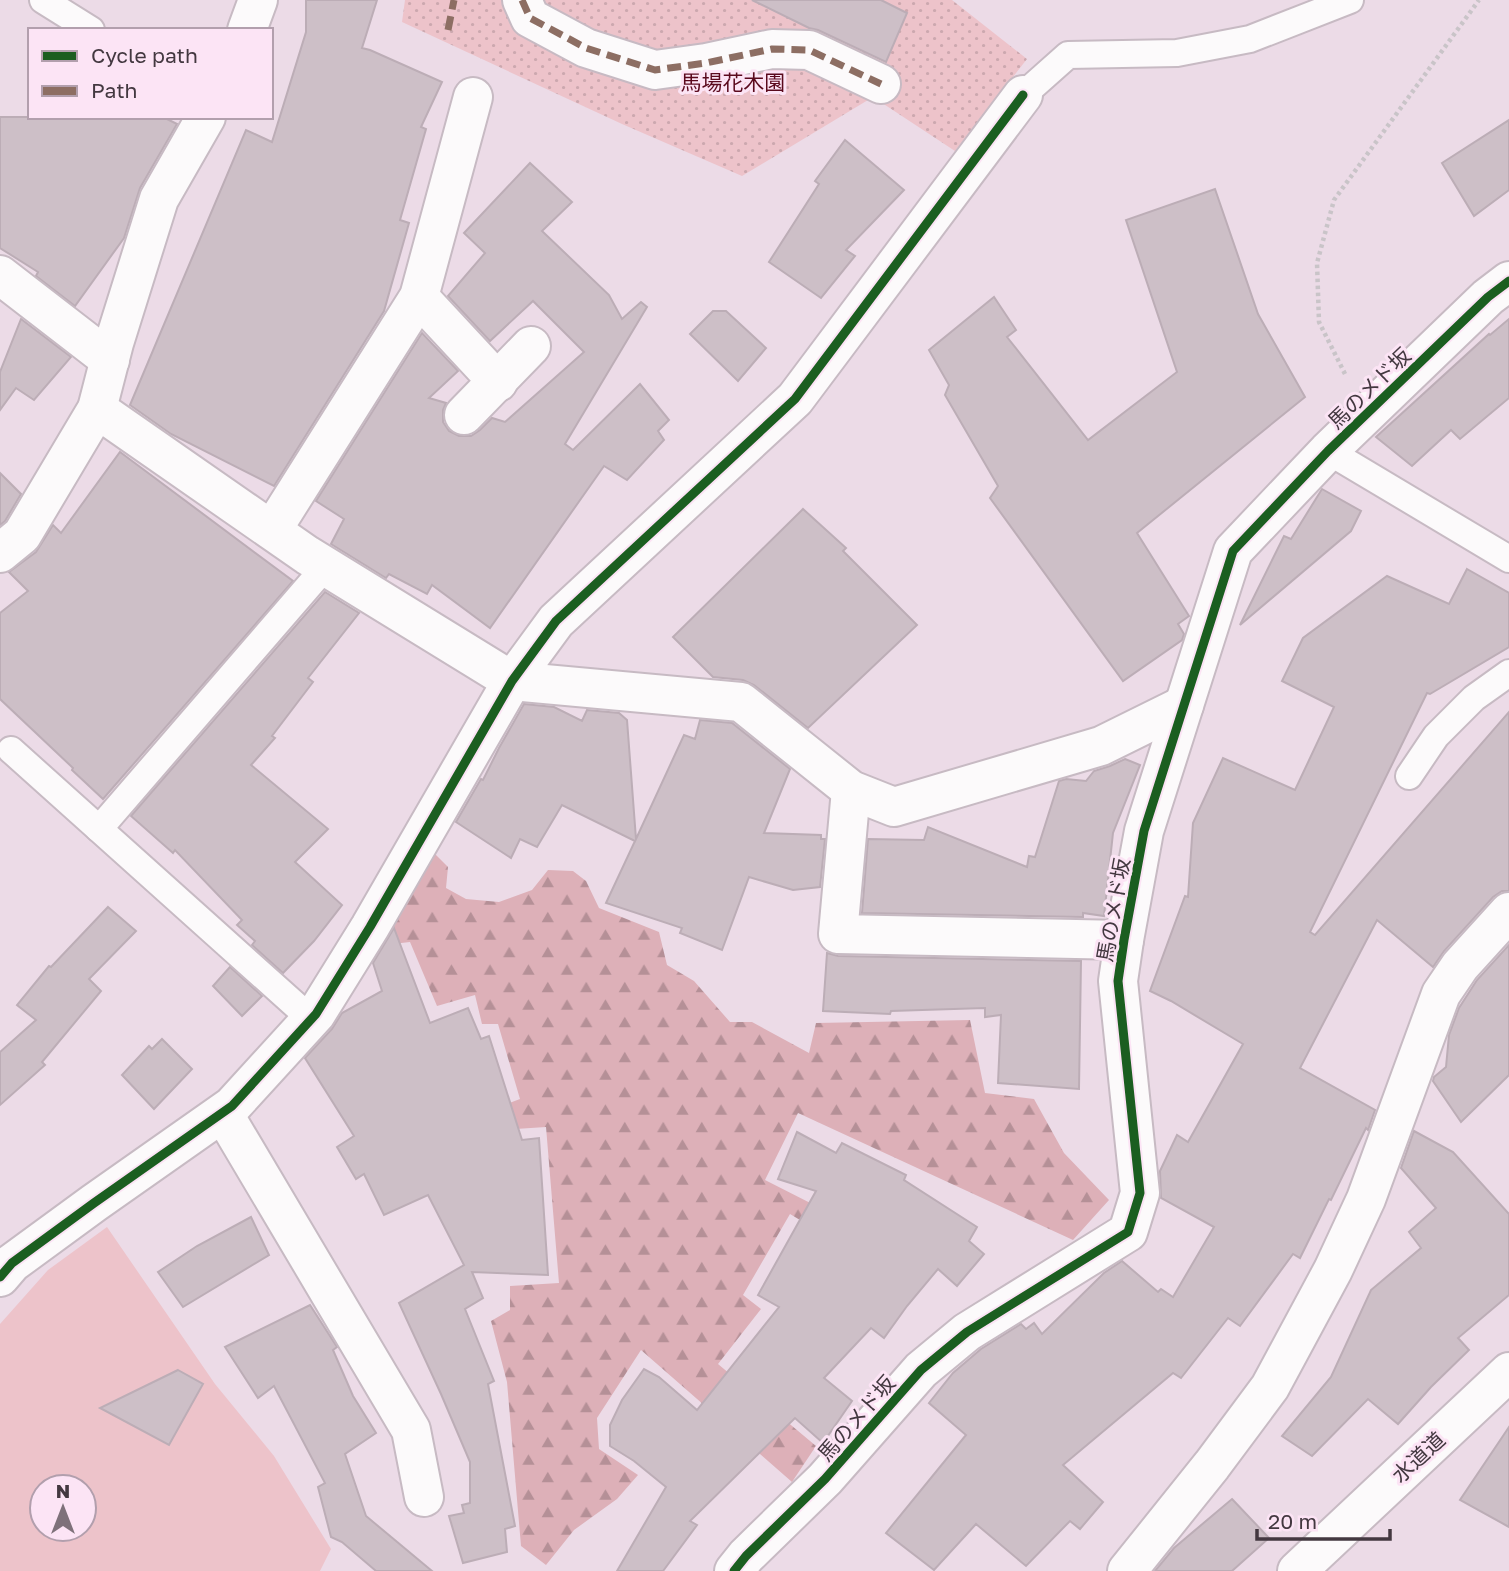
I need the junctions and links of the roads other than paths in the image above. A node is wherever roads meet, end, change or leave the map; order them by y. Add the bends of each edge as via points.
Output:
1 (43, 0) edge
2 (258, 0) edge
3 (522, 0) edge
4 (1350, 0) edge
5 (88, 28) edge
6 (248, 28) edge
7 (881, 84) dead end
8 (1023, 95) joint
9 (473, 97) dead end
10 (205, 119) edge
11 (0, 275) edge
12 (1509, 281) edge
13 (419, 296) junction
14 (531, 346) dead end
15 (110, 360) junction
16 (498, 382) junction
17 (97, 409) junction
18 (464, 415) dead end
19 (1328, 451) junction
20 (272, 530) junction
21 (0, 553) edge
22 (1509, 559) edge
23 (326, 566) junction
24 (1509, 673) edge
25 (512, 681) junction
26 (1184, 705) junction
27 (11, 750) dead end
28 (1409, 776) dead end
29 (851, 790) junction
30 (99, 829) junction
31 (1509, 912) edge
32 (1124, 940) junction
33 (311, 1020) junction
34 (223, 1113) junction
35 (4, 1263) edge
36 (1509, 1372) edge
37 (424, 1497) dead end
38 (734, 1571) edge
39 (1127, 1571) edge
40 (1297, 1571) edge

1 - 5 lane
2 - 6 street
3 - 7 street via 530,18 586,48 655,70 772,49 809,50
4 - 8 lane via 1250,39 1177,52 1068,55
8 - 25 street via 795,399 556,621
9 - 13 street
10 - 15 street via 159,199
11 - 15 street
12 - 19 street, 馬のメド坂
13 - 16 street
13 - 20 street
14 - 16 street
15 - 17 street
16 - 18 street
17 - 20 street
17 - 21 street via 22,535
19 - 22 lane
19 - 26 street, 馬のメド坂 via 1233,551
20 - 23 street
23 - 25 street
23 - 30 lane
24 - 28 lane via 1474,698 1436,736
25 - 29 street via 741,702
25 - 33 street
26 - 29 street via 1101,746 894,807
26 - 32 street, 馬のメド坂 via 1144,831
27 - 30 lane
29 - 32 street via 838,934
30 - 33 lane
31 - 39 street via 1441,993 1366,1199 1270,1387
32 - 38 street, 馬のメド坂 via 1118,981 1140,1193 1128,1232 967,1332 921,1370 825,1479
33 - 34 street
34 - 35 street
34 - 37 street via 411,1430
36 - 40 street, 水道道

